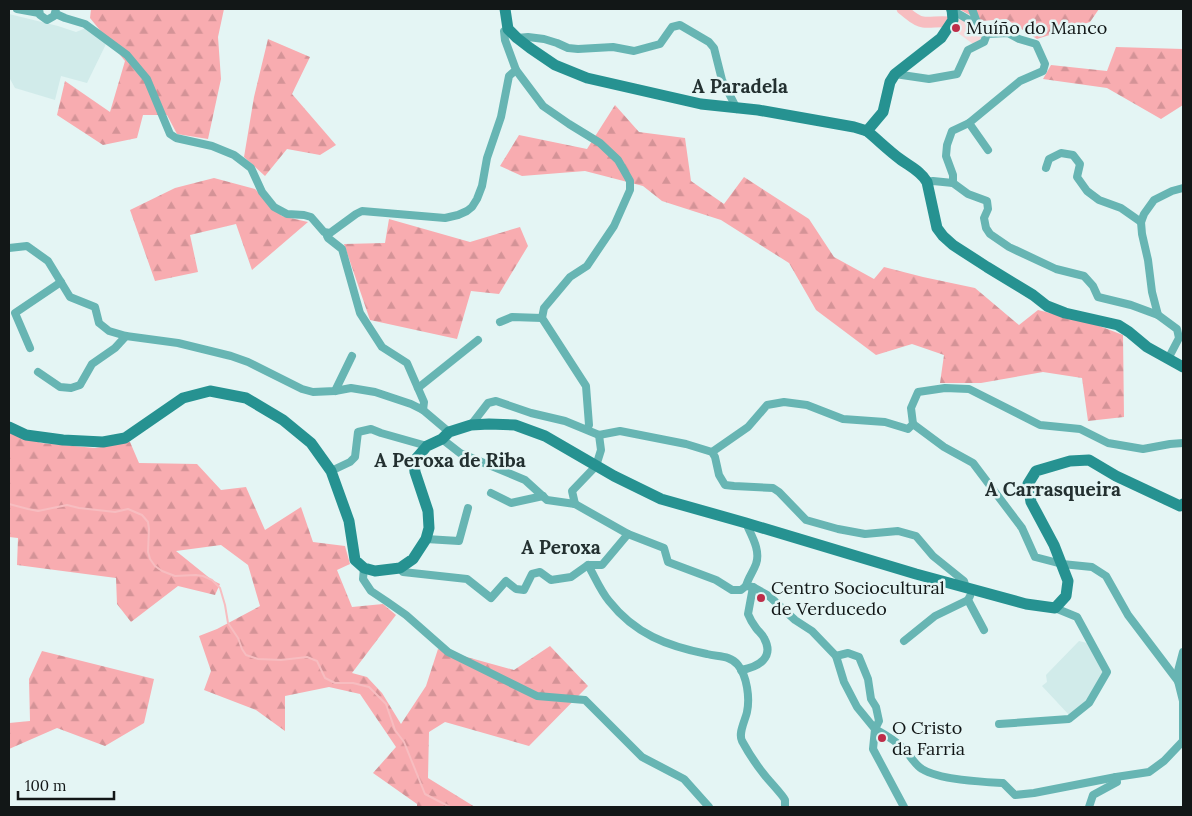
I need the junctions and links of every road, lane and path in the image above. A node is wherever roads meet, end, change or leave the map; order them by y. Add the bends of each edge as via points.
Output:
1 (17, 9) edge
2 (505, 9) edge
3 (951, 9) edge
4 (972, 9) edge
5 (39, 11) edge
6 (56, 11) edge
7 (978, 25) junction
8 (508, 29) junction
9 (987, 34) junction
10 (517, 38) junction
11 (516, 70) junction
12 (895, 74) junction
13 (737, 109) junction
14 (969, 123) junction
15 (867, 131) junction
16 (988, 150) dead end
17 (1046, 168) dead end
18 (927, 182) junction
19 (953, 183) junction
20 (1183, 188) edge
21 (1141, 222) junction
22 (328, 234) junction
23 (9, 248) edge
24 (61, 282) junction
25 (1158, 315) junction
26 (542, 318) junction
27 (500, 322) dead end
28 (1180, 329) edge
29 (126, 336) junction
30 (478, 340) dead end
31 (30, 348) dead end
32 (352, 356) dead end
33 (1168, 359) junction
34 (1183, 367) edge
35 (38, 372) dead end
36 (418, 388) junction
37 (335, 391) junction
38 (423, 410) junction
39 (913, 424) junction
40 (472, 425) junction
41 (9, 427) edge
42 (587, 429) junction
43 (599, 435) junction
44 (445, 436) junction
45 (1183, 443) edge
46 (427, 446) junction
47 (712, 452) junction
48 (596, 466) junction
49 (331, 471) junction
50 (491, 493) dead end
51 (543, 496) junction
52 (575, 504) junction
53 (1183, 504) edge
54 (468, 508) dead end
55 (746, 523) junction
56 (628, 534) junction
57 (426, 539) junction
58 (1062, 564) junction
59 (588, 565) junction
60 (364, 568) junction
61 (400, 568) junction
62 (750, 586) junction
63 (969, 592) junction
64 (1055, 608) junction
65 (984, 630) dead end
66 (904, 641) dead end
67 (1183, 652) edge
68 (836, 656) junction
69 (741, 670) junction
70 (1178, 681) junction
71 (998, 724) dead end
72 (875, 729) junction
73 (1183, 741) edge
74 (1116, 777) junction
75 (709, 807) edge
76 (784, 807) edge
77 (904, 807) edge
78 (1089, 807) edge

1 - 5 street
2 - 8 street
3 - 7 street
3 - 12 street via 953,20 941,38
4 - 7 street
5 - 6 street via 47,20
6 - 22 street via 65,18 85,24 127,55 147,79 170,134 234,155 251,168 262,192 274,207 287,214 311,217
7 - 9 street
8 - 10 street
8 - 11 street via 504,31 505,40
9 - 12 street via 984,42 968,50 957,74 929,79
9 - 14 street via 1008,33 1036,44 1045,64 1043,71 1020,81
10 - 13 street via 555,65 587,78
10 - 13 street via 544,39 568,48 612,47 634,51 660,44 672,27 680,25 714,48 722,80
11 - 22 street via 510,76 482,186 472,207 458,216 445,218 362,211
11 - 26 street via 543,106 600,142 618,160 630,181 630,190 614,226 587,266 570,277 544,308
12 - 15 street via 883,112
13 - 15 street via 796,116
14 - 16 street
14 - 19 street via 952,132 947,145 946,156
15 - 18 street
17 - 21 street via 1049,159 1061,153 1073,155 1080,164 1077,177 1087,191
18 - 19 street
18 - 33 street via 937,228 953,245 1048,306 1064,313 1118,325
19 - 25 street via 968,194 987,201 986,228 1009,247 1056,269 1084,276 1098,297
20 - 21 street via 1154,200
21 - 25 street
22 - 36 street via 328,238 342,249 360,312 382,347 407,363
23 - 24 street via 27,246 48,260
24 - 29 street via 70,297 95,307 99,323
24 - 31 street via 15,313
25 - 28 street
26 - 27 street via 512,317
26 - 42 street via 586,386
28 - 33 street
29 - 35 street via 92,364 80,385 71,388 60,386
29 - 37 street via 178,343 232,356 302,389
30 - 36 street
32 - 37 street
33 - 34 street
36 - 38 street via 424,402
37 - 38 street via 351,388 375,392
38 - 44 street
39 - 45 street via 911,408 918,392 969,389 1040,425 1080,429 1108,443 1143,449
39 - 47 street via 908,429 885,422 843,419 808,405 784,402 767,405 748,427
39 - 58 street via 973,463 1022,528 1035,557
40 - 42 street via 488,403 496,401
40 - 44 street
40 - 48 street via 515,425 546,436
41 - 49 street via 26,435 103,442 125,438 183,398 210,391 246,398 283,420 311,443
42 - 43 street
43 - 47 street via 620,431
43 - 48 street via 601,450
44 - 46 street
44 - 51 street via 460,453 525,480
46 - 49 street via 371,429 358,432 355,457
46 - 57 street via 414,461 428,511
47 - 63 street via 718,475 726,485 773,488 806,520 865,534 898,531 916,536 933,556 964,581
48 - 52 street via 572,491
48 - 55 street via 661,499
49 - 60 street via 348,521 355,560
50 - 51 street via 511,502
51 - 52 street via 547,500
52 - 56 street
53 - 58 street via 1180,506 1089,460 1070,461 1036,471 1028,484 1031,502
54 - 57 street via 459,541
55 - 62 street via 758,551 748,577
55 - 63 street
56 - 59 street via 602,565
56 - 62 street via 664,548 668,562 716,580 732,590
57 - 61 street via 413,559
58 - 64 street via 1068,581 1066,596
58 - 70 street via 1092,566 1106,576 1128,615
59 - 61 street via 571,578 551,580 540,572 532,574 524,590 516,589 506,581 491,598 467,579 403,572
59 - 69 street via 608,600 636,628 677,647 728,657
60 - 61 street via 375,571
60 - 75 street via 363,580 371,592 406,616 448,652 537,696 585,700 642,757 684,778
62 - 68 street via 769,596 812,631
62 - 69 street via 748,614 768,646 760,664
63 - 64 street
63 - 65 street
63 - 66 street
64 - 71 street via 1077,617 1107,672 1089,703 1069,719
67 - 70 street
68 - 72 street via 844,682 857,707
68 - 72 street via 848,653 858,657 876,707 879,721
69 - 76 street via 748,693 741,739 785,800
70 - 73 street via 1183,701
72 - 74 street via 890,736 921,769 941,776 1003,784 1015,795
72 - 77 street via 873,749
73 - 74 street via 1149,772
74 - 78 street via 1117,782 1094,795

